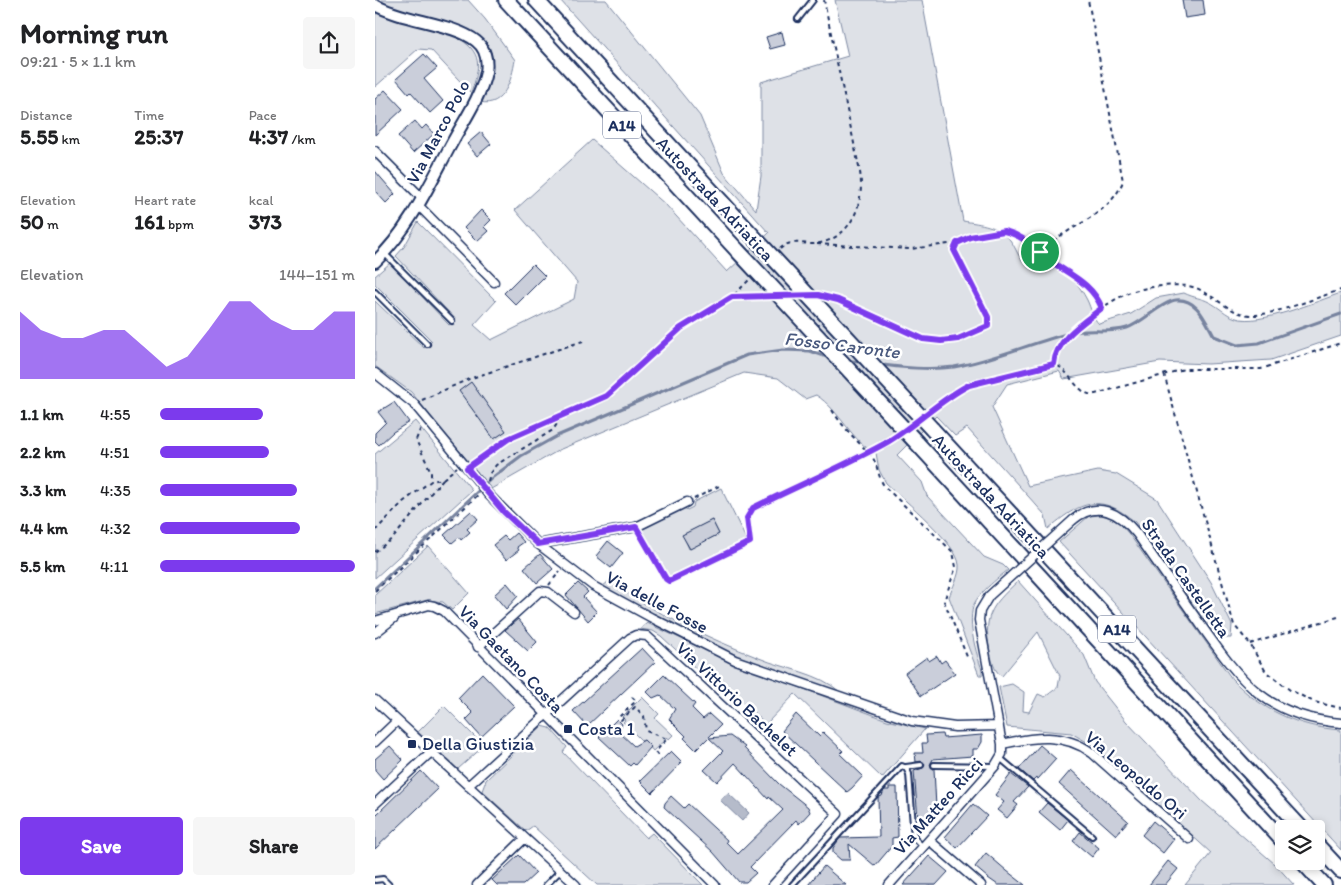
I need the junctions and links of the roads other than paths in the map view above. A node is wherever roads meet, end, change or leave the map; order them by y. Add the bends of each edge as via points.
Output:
1 (507, 0) edge
2 (536, 0) edge
3 (813, 0) edge
4 (375, 5) edge
5 (798, 19) dead end
6 (375, 151) edge
7 (420, 202) junction
8 (384, 253) junction
9 (375, 262) edge
10 (494, 282) dead end
11 (375, 292) edge
12 (452, 321) dead end
13 (427, 344) dead end
14 (375, 373) edge
15 (687, 502) road end
16 (538, 544) junction
17 (574, 612) dead end
18 (400, 614) junction
19 (375, 621) edge
20 (375, 633) edge
21 (478, 647) junction
22 (375, 700) edge
23 (544, 715) junction
24 (397, 721) junction
25 (1341, 723) edge
26 (999, 726) junction
27 (375, 742) edge
28 (1002, 744) junction
29 (431, 752) junction
30 (1000, 758) junction
31 (921, 765) dead end
32 (933, 765) dead end
33 (995, 766) junction
34 (905, 767) junction
35 (468, 786) junction
36 (375, 804) edge
37 (1294, 820) edge
38 (1275, 832) edge
39 (1093, 836) dead end
40 (525, 838) junction
41 (1189, 838) dead end
42 (929, 840) junction
43 (923, 847) junction
44 (1325, 854) edge
45 (1310, 870) edge
46 (561, 871) junction
47 (1341, 871) edge
48 (375, 880) edge
49 (389, 885) edge
50 (477, 885) edge
51 (546, 885) edge
52 (576, 885) edge
53 (715, 885) edge
54 (773, 885) edge
55 (792, 885) edge
56 (889, 885) edge
57 (981, 885) edge
58 (1323, 885) edge

1 - 38 highway, Autostrada Adriatica / A14, bridge
2 - 37 highway, Autostrada Adriatica / A14, bridge
3 - 5 lane
4 - 7 street, Via Marco Polo via 393,14 463,34 476,41 487,60 476,99
6 - 7 street, Via Marco Polo
7 - 8 street, Via Marco Polo
7 - 10 street
8 - 9 street, Via Marco Polo
8 - 12 lane
11 - 13 lane
14 - 16 street, Via delle Fosse, bridge via 414,404 485,491
15 - 16 street via 636,527
16 - 26 street, Via delle Fosse via 593,586 735,660 913,721 955,727
17 - 21 street via 545,591 536,593
18 - 19 street, Via Gaetano Costa
18 - 20 street
18 - 21 street, Via Gaetano Costa via 434,606
21 - 23 street, Via Gaetano Costa
22 - 24 street
23 - 35 street, Via Vittorio Bachelet
23 - 53 street, Via Gaetano Costa
23 - 54 street, Via Vittorio Bachelet via 630,638 647,636 838,814
24 - 27 street
24 - 29 street
25 - 26 street, Strada Castelletta, bridge via 1305,718 1289,712 1243,682 1137,534 1119,516 1092,509 1073,520 989,596 980,611
26 - 28 street, Strada Castelletta
28 - 30 street, Via Matteo Ricci
28 - 41 street, Via Leopoldo Ori via 1045,737 1078,744
29 - 35 street
29 - 36 street
30 - 33 street, Via Matteo Ricci
30 - 39 lane
31 - 34 lane
32 - 33 lane
33 - 42 street, Via Matteo Ricci
34 - 43 lane via 909,774 914,838
34 - 55 lane via 898,768
35 - 40 street
40 - 46 street
40 - 50 street
42 - 43 street, Via Matteo Ricci
42 - 57 street
43 - 56 street, Via Matteo Ricci
44 - 47 highway
45 - 58 highway
46 - 51 lane
46 - 52 street
48 - 49 lane via 383,879

